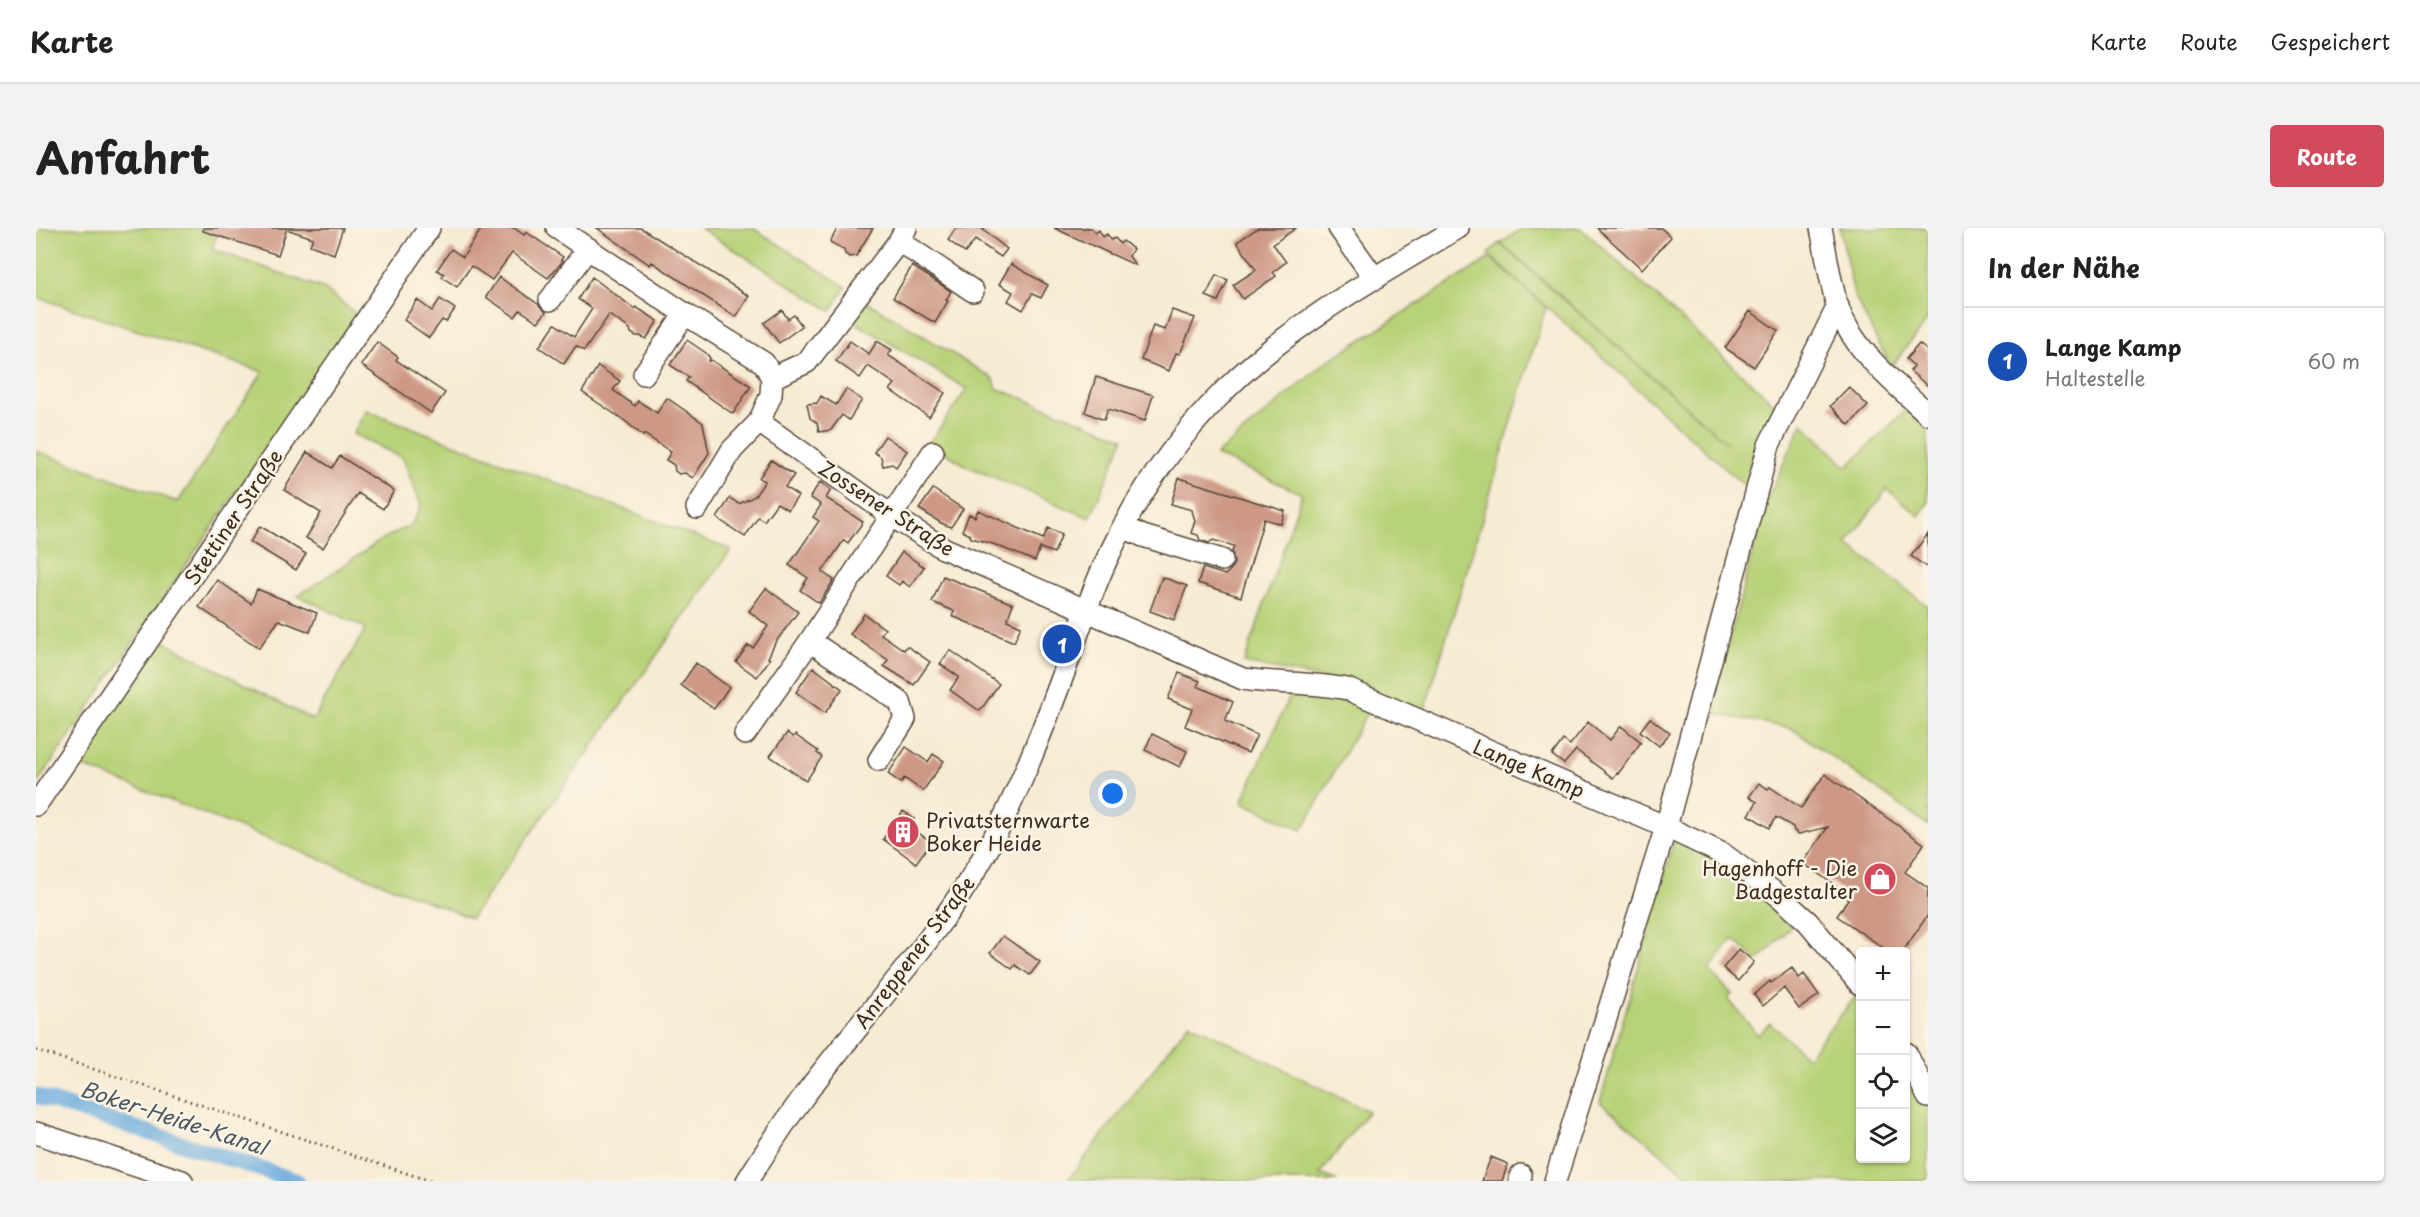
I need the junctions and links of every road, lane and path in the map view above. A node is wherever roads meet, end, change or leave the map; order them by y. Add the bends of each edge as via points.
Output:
1 (429, 228) edge
2 (557, 228) edge
3 (1339, 228) edge
4 (1458, 228) edge
5 (1821, 228) edge
6 (903, 235) edge
7 (588, 248) junction
8 (1376, 279) junction
9 (973, 291) dead end
10 (550, 300) dead end
11 (1838, 306) junction
12 (685, 314) junction
13 (644, 374) dead end
14 (772, 378) junction
15 (1928, 414) edge
16 (759, 422) junction
17 (933, 452) dead end
18 (697, 508) dead end
19 (892, 516) junction
20 (1123, 527) junction
21 (1222, 560) dead end
22 (1086, 611) junction
23 (810, 641) junction
24 (745, 734) dead end
25 (879, 760) dead end
26 (36, 805) edge
27 (1666, 827) junction
28 (1856, 979) edge
29 (36, 1050) edge
30 (1906, 1055) edge
31 (1928, 1098) edge
32 (36, 1133) edge
33 (182, 1181) edge
34 (430, 1181) edge
35 (747, 1181) edge
36 (1554, 1181) edge

1 - 26 street, Stettiner Straße
2 - 7 street
3 - 8 street
4 - 8 street, Anreppener Straße
5 - 11 street
6 - 9 street
6 - 14 street via 807,362
7 - 10 street
7 - 12 street
8 - 20 street, Anreppener Straße via 1270,351 1228,387 1186,433
11 - 15 street via 1856,340 1880,369
11 - 27 street via 1769,445
12 - 13 street
12 - 14 street via 764,363
14 - 16 street via 771,394
16 - 18 street via 732,450
16 - 19 street, Zossener Straße
17 - 19 street
19 - 22 street, Zossener Straße via 943,548
19 - 23 street
20 - 21 street
20 - 22 street, Anreppener Straße
22 - 27 street, Lange Kamp via 1243,679 1347,689
22 - 35 street, Anreppener Straße via 1038,743 982,860 908,965 801,1099
23 - 24 street
23 - 25 street via 900,702 905,719
27 - 28 street, Lange Kamp via 1722,854 1779,896 1828,943
27 - 36 street
29 - 34 path
30 - 31 street
32 - 33 street

